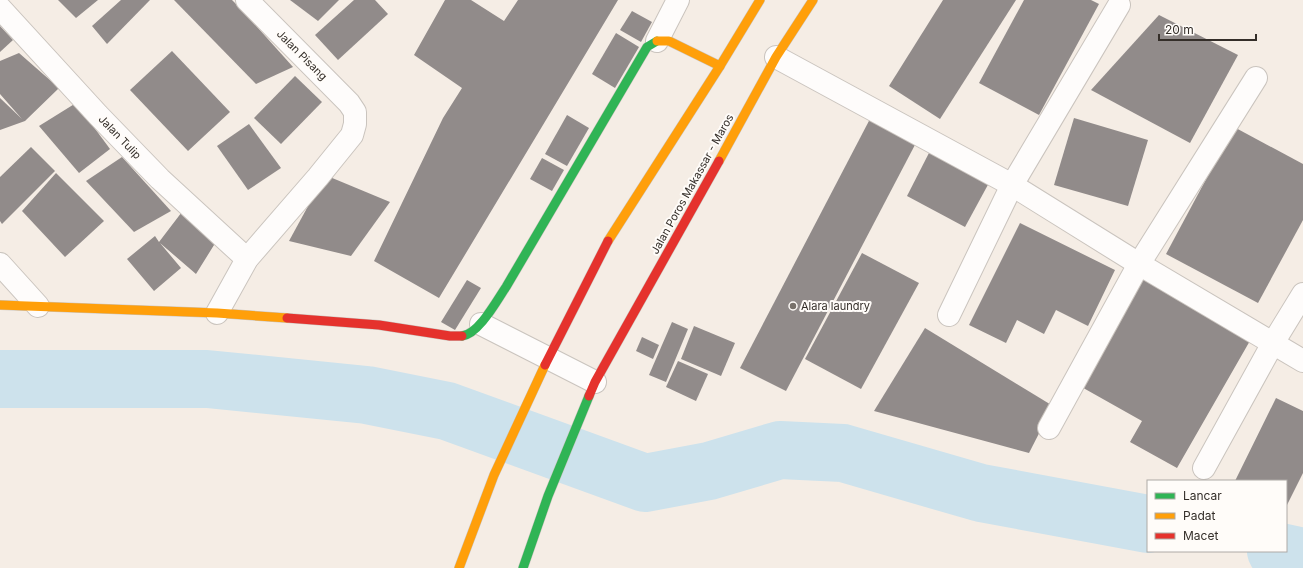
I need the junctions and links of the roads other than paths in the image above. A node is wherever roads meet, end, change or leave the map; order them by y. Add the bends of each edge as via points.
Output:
1 (247, 0) edge
2 (678, 0) edge
3 (760, 0) edge
4 (813, 0) edge
5 (1119, 5) dead end
6 (0, 8) edge
7 (657, 41) junction
8 (776, 57) junction
9 (720, 66) junction
10 (1256, 78) dead end
11 (1012, 185) junction
12 (247, 259) junction
13 (0, 264) edge
14 (1139, 264) junction
15 (1303, 294) edge
16 (0, 305) edge
17 (38, 306) junction
18 (217, 313) junction
19 (949, 315) dead end
20 (480, 324) junction
21 (1274, 343) junction
22 (548, 358) junction
23 (1303, 361) edge
24 (595, 382) junction
25 (1049, 428) dead end
26 (1204, 468) dead end
27 (459, 568) edge
28 (524, 568) edge

1 - 12 street, Jalan Pisang via 355,112 352,135
2 - 7 street
3 - 9 main road
4 - 8 main road, Jalan Poros Makassar - Maros
5 - 11 street
6 - 12 street, Jalan Tulip via 160,179
7 - 9 main road via 669,41
7 - 20 main road via 647,47 506,287
8 - 11 street
8 - 24 main road, Jalan Poros Makassar - Maros
9 - 22 main road via 603,249
10 - 14 street
11 - 14 street
11 - 19 street
12 - 18 street
13 - 17 street
14 - 21 street
14 - 25 street
15 - 21 street
16 - 17 main road
17 - 18 main road
18 - 20 main road via 379,325 450,336 465,336
20 - 22 street
21 - 23 street
21 - 26 street
22 - 24 street
22 - 27 main road via 494,475
24 - 28 main road, Jalan Poros Makassar - Maros via 548,496

